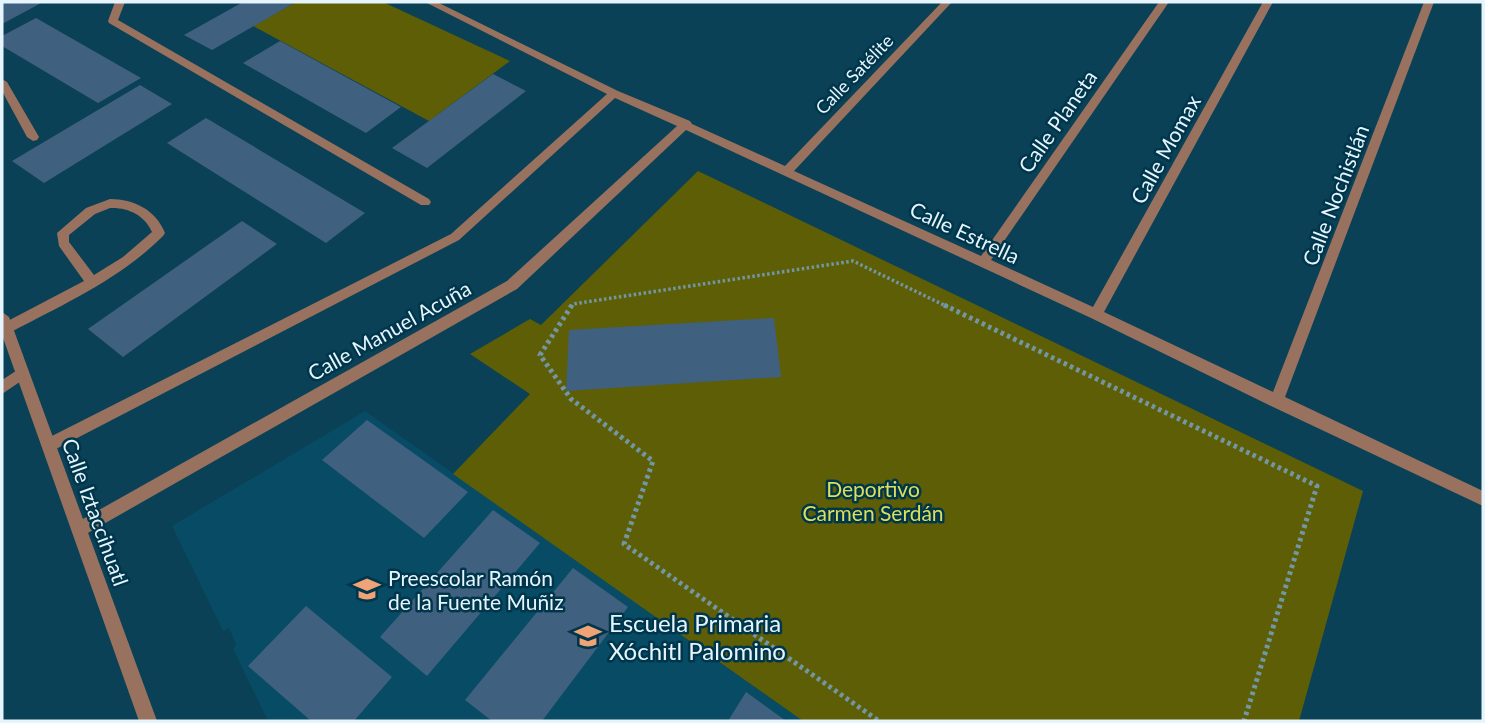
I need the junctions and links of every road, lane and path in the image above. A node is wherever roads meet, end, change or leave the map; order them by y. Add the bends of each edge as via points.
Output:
1 (120, 2) edge
2 (430, 2) edge
3 (947, 2) edge
4 (1164, 2) edge
5 (1268, 2) edge
6 (1429, 2) edge
7 (2, 82) edge
8 (614, 93) junction
9 (686, 124) junction
10 (33, 137) dead end
11 (787, 171) junction
12 (425, 202) dead end
13 (983, 262) junction
14 (91, 281) junction
15 (1096, 314) junction
16 (4, 323) edge
17 (22, 373) junction
18 (2, 388) edge
19 (1276, 402) junction
20 (49, 445) junction
21 (1483, 499) edge
22 (80, 529) junction
23 (148, 721) edge
24 (879, 721) edge
25 (1244, 721) edge

1 - 12 street via 113,21
2 - 8 street, Calle Estrella
3 - 11 street, Calle Satélite
4 - 13 street, Calle Planeta
5 - 15 street, Calle Momax
6 - 19 street, Calle Nochistlán
7 - 10 street
8 - 9 street, Calle Estrella
8 - 20 street via 456,237
9 - 11 street, Calle Estrella
9 - 22 street, Calle Manuel Acuña via 512,285
11 - 13 street, Calle Estrella
13 - 15 street, Calle Estrella
14 - 14 street via 147,246 159,233 156,222 130,204 116,201 74,222 63,233 63,243
14 - 16 street
15 - 19 street, Calle Estrella
16 - 17 street, Calle Iztaccihuatl
17 - 18 street
17 - 20 street, Calle Iztaccihuatl
19 - 21 street, Calle Estrella
20 - 22 street, Calle Iztaccihuatl
22 - 23 street, Calle Iztaccihuatl
24 - 25 path via 624,544 628,518 647,484 653,461 577,405 540,355 573,304 853,261 1317,486

